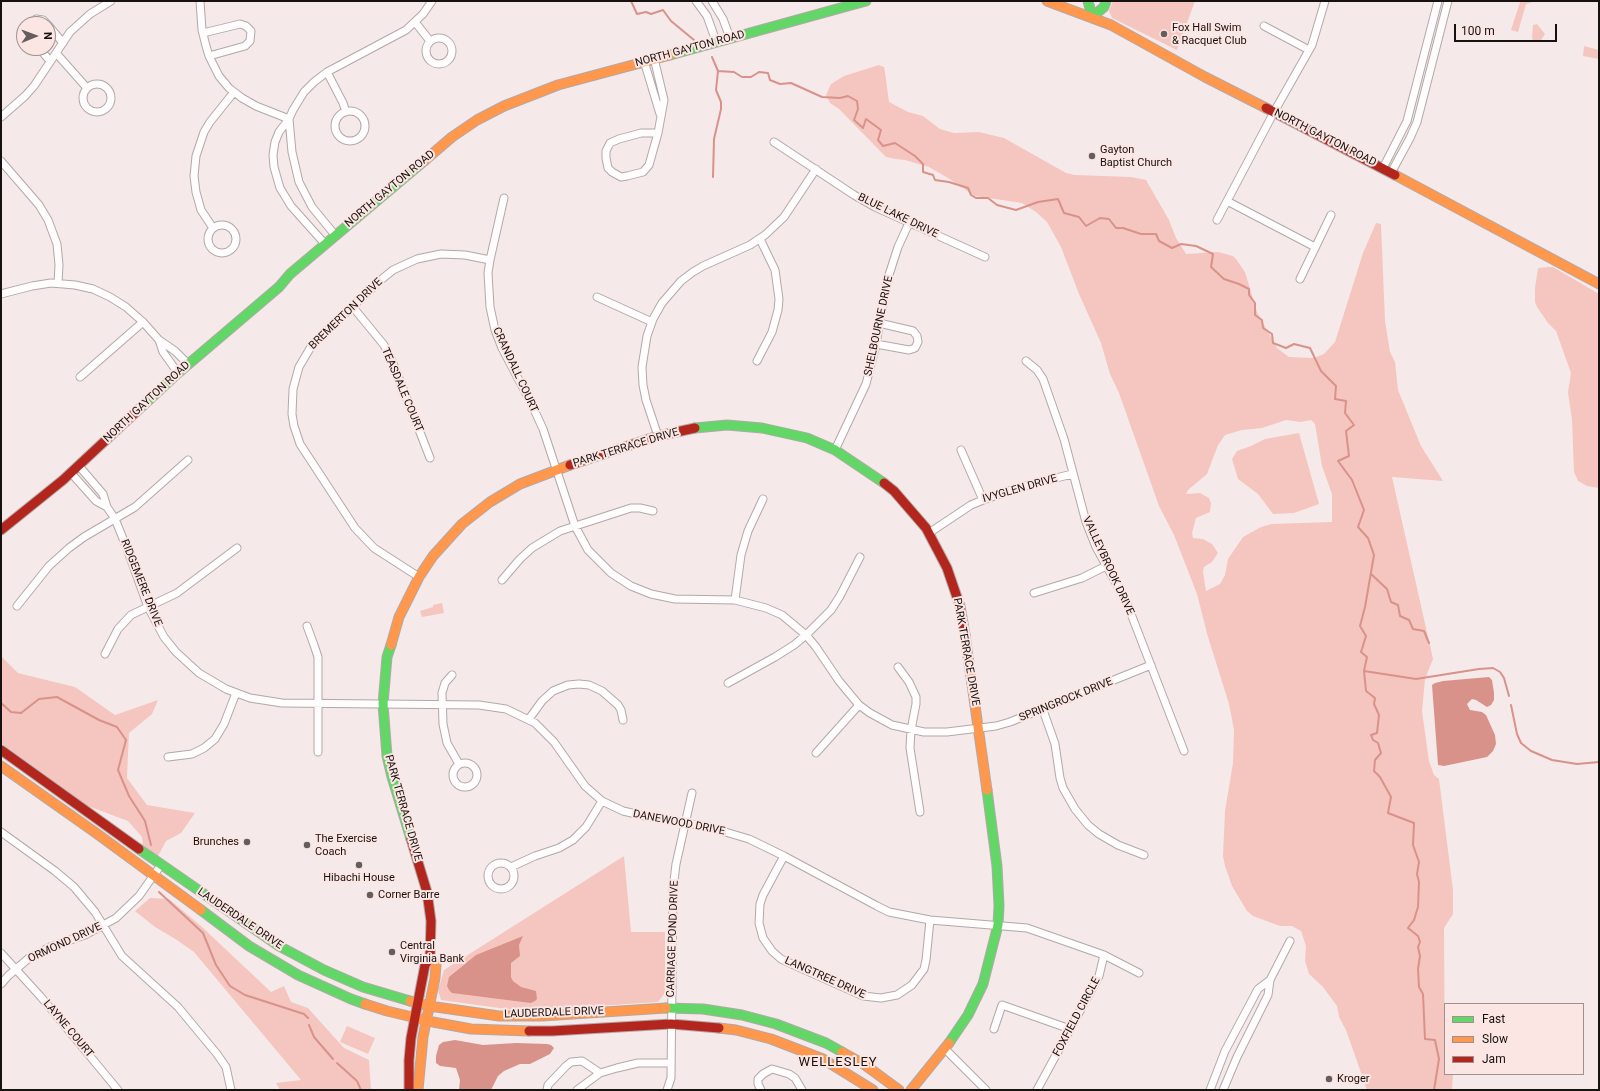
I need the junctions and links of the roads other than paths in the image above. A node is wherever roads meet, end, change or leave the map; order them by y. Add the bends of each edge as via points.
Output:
1 (111, 1) edge
2 (200, 1) edge
3 (432, 1) edge
4 (696, 1) edge
5 (712, 1) edge
6 (866, 1) edge
7 (1047, 1) edge
8 (1088, 1) edge
9 (1106, 1) edge
10 (1325, 1) edge
11 (1438, 1) edge
12 (1448, 1) edge
13 (1092, 17) junction
14 (415, 22) junction
15 (1264, 26) dead end
16 (203, 33) junction
17 (56, 34) edge
18 (730, 38) junction
19 (430, 41) dead end
20 (716, 41) junction
21 (63, 42) junction
22 (1309, 50) junction
23 (56, 53) joint
24 (46, 56) edge
25 (54, 56) edge
26 (209, 56) junction
27 (654, 58) junction
28 (50, 61) junction
29 (644, 61) junction
30 (327, 72) junction
31 (87, 88) junction
32 (234, 92) junction
33 (346, 112) junction
34 (1274, 112) junction
35 (660, 115) junction
36 (1, 117) edge
37 (289, 119) junction
38 (658, 133) junction
39 (774, 142) dead end
40 (1, 161) edge
41 (1383, 168) junction
42 (816, 169) junction
43 (1391, 173) junction
44 (504, 198) dead end
45 (1227, 201) junction
46 (1331, 215) dead end
47 (1217, 220) dead end
48 (910, 223) junction
49 (213, 228) dead end
50 (335, 235) junction
51 (760, 239) junction
52 (325, 244) junction
53 (1315, 247) junction
54 (985, 258) dead end
55 (490, 260) junction
56 (1300, 279) dead end
57 (58, 283) junction
58 (1599, 284) edge
59 (1, 294) edge
60 (597, 297) dead end
61 (352, 306) junction
62 (143, 322) junction
63 (652, 322) junction
64 (879, 323) junction
65 (158, 340) junction
66 (876, 344) junction
67 (757, 361) dead end
68 (1026, 361) dead end
69 (188, 364) junction
70 (178, 373) junction
71 (80, 377) dead end
72 (658, 436) junction
73 (835, 450) junction
74 (961, 450) dead end
75 (430, 458) dead end
76 (188, 460) dead end
77 (79, 466) junction
78 (556, 470) junction
79 (71, 473) junction
80 (1072, 474) junction
81 (763, 499) dead end
82 (983, 500) junction
83 (107, 507) junction
84 (653, 511) dead end
85 (115, 520) junction
86 (575, 526) junction
87 (1, 530) edge
88 (929, 533) junction
89 (237, 548) dead end
90 (860, 557) dead end
91 (1108, 565) junction
92 (419, 576) junction
93 (502, 580) dead end
94 (1034, 593) dead end
95 (736, 600) junction
96 (17, 606) dead end
97 (148, 607) junction
98 (307, 626) dead end
99 (806, 635) junction
100 (105, 654) dead end
101 (1151, 665) junction
102 (898, 667) dead end
103 (452, 675) dead end
104 (728, 682) dead end
105 (236, 693) junction
106 (318, 704) junction
107 (383, 704) junction
108 (442, 705) junction
109 (859, 705) junction
110 (1043, 710) junction
111 (529, 719) junction
112 (623, 720) dead end
113 (978, 727) junction
114 (911, 730) junction
115 (1, 750) edge
116 (1184, 751) dead end
117 (318, 752) dead end
118 (816, 753) dead end
119 (168, 757) dead end
120 (459, 764) dead end
121 (1, 766) edge
122 (692, 793) dead end
123 (602, 801) junction
124 (920, 812) dead end
125 (686, 822) junction
126 (1, 832) edge
127 (1144, 855) dead end
128 (784, 856) junction
129 (161, 865) junction
130 (511, 868) dead end
131 (153, 876) junction
132 (930, 920) junction
133 (998, 925) junction
134 (102, 926) junction
135 (1290, 941) dead end
136 (1, 953) edge
137 (1104, 955) junction
138 (430, 958) junction
139 (16, 969) junction
140 (1139, 972) dead end
141 (1270, 980) junction
142 (1, 984) edge
143 (418, 1003) junction
144 (429, 1006) junction
145 (671, 1008) junction
146 (415, 1018) junction
147 (426, 1021) junction
148 (671, 1024) junction
149 (994, 1029) dead end
150 (1070, 1029) junction
151 (945, 1049) junction
152 (671, 1063) junction
153 (600, 1073) junction
154 (118, 1090) edge
155 (231, 1090) edge
156 (409, 1090) edge
157 (418, 1090) edge
158 (547, 1090) edge
159 (577, 1090) edge
160 (667, 1090) edge
161 (761, 1090) edge
162 (802, 1090) edge
163 (873, 1090) edge
164 (899, 1090) edge
165 (911, 1090) edge
166 (986, 1090) edge
167 (1037, 1090) edge
168 (1210, 1090) edge
169 (1224, 1090) edge

1 - 21 street via 85,18
2 - 16 street
3 - 14 street
4 - 20 street via 707,16
5 - 18 street via 723,18
6 - 18 street, NORTH GAYTON ROAD
7 - 13 street, NORTH GAYTON ROAD
8 - 13 street
9 - 13 street via 1104,7
10 - 22 street via 1318,30
11 - 41 street via 1407,121
12 - 43 street via 1417,122
13 - 34 street, NORTH GAYTON ROAD
14 - 19 street
14 - 30 street via 396,36
15 - 22 street
16 - 26 street
16 - 26 street via 240,24 250,31 250,41 245,46
17 - 21 street
18 - 20 street, NORTH GAYTON ROAD
20 - 27 street, NORTH GAYTON ROAD
21 - 23 street
22 - 34 street
23 - 31 street
24 - 28 street
25 - 28 street
26 - 32 street via 219,76
27 - 29 street, NORTH GAYTON ROAD
27 - 35 street via 664,94
28 - 36 street via 25,96
29 - 35 street
29 - 50 street, NORTH GAYTON ROAD via 532,94 477,120 452,137
30 - 33 street
30 - 37 street via 304,92
31 - 31 street via 83,98 87,108 97,112 107,108 111,98 107,88 97,84
32 - 37 street via 256,106
32 - 49 street via 204,132 196,156 196,192 201,210
33 - 33 street via 337,119 336,130 343,139 354,141 363,134 364,122 357,114
34 - 41 street, NORTH GAYTON ROAD
34 - 45 street
35 - 38 street
37 - 50 street via 292,152 299,182 312,207
37 - 52 street via 283,125 275,142 273,155 276,178 291,206
38 - 38 street via 650,165 643,172 621,177 608,168 606,154 610,143 642,133
39 - 42 street, BLUE LAKE DRIVE
40 - 57 street via 39,205 48,220 57,244
41 - 43 street, NORTH GAYTON ROAD
42 - 48 street, BLUE LAKE DRIVE via 875,207
42 - 51 street via 784,217
43 - 58 street, NORTH GAYTON ROAD
44 - 55 street, CRANDALL COURT
45 - 47 street
45 - 53 street
46 - 53 street
48 - 54 street, BLUE LAKE DRIVE
48 - 64 street, SHELBOURNE DRIVE via 891,266
50 - 52 street, NORTH GAYTON ROAD
51 - 63 street via 703,266 681,281 666,297
51 - 67 street via 775,270 779,299 772,332
52 - 69 street, NORTH GAYTON ROAD via 279,287
53 - 56 street
55 - 61 street, BREMERTON DRIVE via 452,254 417,259 394,270
55 - 78 street, CRANDALL COURT via 488,291 495,330 532,405
57 - 59 street
57 - 62 street via 85,287 105,294
60 - 63 street
61 - 75 street, TEASDALE COURT via 384,345
61 - 92 street, BREMERTON DRIVE via 312,345 299,368 293,390 294,426 300,444 355,528 374,548
62 - 65 street
62 - 71 street
63 - 72 street via 643,355 642,378
64 - 66 street, SHELBOURNE DRIVE
64 - 66 street via 913,331 918,342 915,348 909,350
65 - 69 street via 175,351
65 - 70 street
66 - 73 street, SHELBOURNE DRIVE via 866,384
68 - 80 street, VALLEYBROOK DRIVE via 1043,379 1056,414
69 - 70 street, NORTH GAYTON ROAD
70 - 77 street, NORTH GAYTON ROAD
72 - 73 street, PARK TERRACE DRIVE via 697,428 739,426 789,433
72 - 78 street, PARK TERRACE DRIVE
73 - 88 street, PARK TERRACE DRIVE via 866,468 894,491
74 - 82 street
76 - 85 street
77 - 79 street, NORTH GAYTON ROAD
77 - 83 street, RIDGEMERE DRIVE via 103,494
78 - 86 street, CRANDALL COURT
78 - 92 street, PARK TERRACE DRIVE via 520,484 479,510 445,542
79 - 83 street, RIDGEMERE DRIVE via 96,502
79 - 87 street, NORTH GAYTON ROAD
80 - 82 street, IVYGLEN DRIVE
80 - 91 street, VALLEYBROOK DRIVE via 1086,522 1096,547
81 - 95 street via 740,555
82 - 88 street, IVYGLEN DRIVE via 965,508
83 - 85 street, RIDGEMERE DRIVE
84 - 86 street via 631,508
85 - 96 street via 69,548 49,566
85 - 97 street, RIDGEMERE DRIVE
86 - 93 street via 532,548
86 - 95 street, CRANDALL COURT via 595,558 611,573 632,586 651,594 675,599
88 - 113 street, PARK TERRACE DRIVE via 948,568 960,606
89 - 97 street via 177,593
90 - 99 street via 831,610
91 - 94 street via 1082,578
91 - 101 street, VALLEYBROOK DRIVE via 1126,601
92 - 107 street, PARK TERRACE DRIVE via 399,617 391,642
95 - 99 street, SPRINGROCK DRIVE via 782,615
97 - 100 street via 124,621
97 - 105 street, RIDGEMERE DRIVE via 164,637 184,660 213,682
98 - 106 street via 318,657
99 - 104 street via 775,657
99 - 109 street, SPRINGROCK DRIVE
101 - 110 street, SPRINGROCK DRIVE
101 - 116 street, VALLEYBROOK DRIVE
102 - 114 street via 916,697
103 - 108 street via 443,686
105 - 106 street, RIDGEMERE DRIVE via 272,702
105 - 119 street via 215,739 192,754
106 - 107 street, RIDGEMERE DRIVE
106 - 117 street
107 - 108 street, DANEWOOD DRIVE
107 - 138 street, PARK TERRACE DRIVE via 387,756 427,892
108 - 111 street, DANEWOOD DRIVE via 496,707
108 - 120 street via 445,736
109 - 114 street, SPRINGROCK DRIVE via 892,725
109 - 118 street
110 - 113 street, SPRINGROCK DRIVE via 996,726
110 - 127 street via 1055,744 1063,788 1075,810 1099,834
111 - 112 street via 542,701 553,692 568,685 579,684 602,691 618,705
111 - 123 street, DANEWOOD DRIVE via 546,733 585,786
113 - 114 street, SPRINGROCK DRIVE via 931,733
113 - 133 street, PARK TERRACE DRIVE via 998,872
114 - 124 street via 911,760
115 - 129 street, LAUDERDALE DRIVE
121 - 131 street, LAUDERDALE DRIVE
122 - 125 street, CARRIAGE POND DRIVE
123 - 125 street, DANEWOOD DRIVE via 630,814
123 - 130 street via 586,827 573,840
125 - 128 street, DANEWOOD DRIVE via 749,839
125 - 145 street, CARRIAGE POND DRIVE via 673,889
126 - 134 street via 74,887
128 - 132 street, DANEWOOD DRIVE via 877,906 902,915
128 - 132 street, LANGTREE DRIVE via 763,895 759,923 763,938 772,951 781,959 796,966 869,997 897,995 912,985 924,969
129 - 131 street, ORMOND DRIVE
129 - 143 street, LAUDERDALE DRIVE via 305,961 363,987
131 - 134 street, ORMOND DRIVE via 126,910
131 - 146 street, LAUDERDALE DRIVE via 249,946 298,975 351,999
132 - 133 street, DANEWOOD DRIVE
133 - 137 street via 1027,928
133 - 151 street, PARK TERRACE DRIVE via 990,964 976,999
134 - 139 street, ORMOND DRIVE via 40,952
134 - 155 street via 122,956 178,1007 217,1054 226,1068
135 - 141 street
136 - 139 street, LAYNE COURT
137 - 140 street
137 - 150 street, FOXFIELD CIRCLE via 1099,976
138 - 143 street, PARK TERRACE DRIVE via 425,965
138 - 144 street, PARK TERRACE DRIVE via 436,966
139 - 142 street, ORMOND DRIVE
139 - 154 street, LAYNE COURT
141 - 168 street via 1258,989 1225,1052
141 - 169 street via 1268,995 1237,1057
143 - 144 street, LAUDERDALE DRIVE
143 - 146 street, PARK TERRACE DRIVE
144 - 145 street, LAUDERDALE DRIVE via 481,1014 516,1016
144 - 147 street, PARK TERRACE DRIVE
145 - 148 street, CARRIAGE POND DRIVE
145 - 164 street, LAUDERDALE DRIVE via 736,1014 802,1033 847,1054
146 - 147 street, LAUDERDALE DRIVE
146 - 156 street, PARK TERRACE DRIVE via 409,1060
147 - 148 street, LAUDERDALE DRIVE via 524,1032
147 - 157 street, PARK TERRACE DRIVE
148 - 152 street, CARRIAGE POND DRIVE
148 - 163 street, LAUDERDALE DRIVE via 736,1030 771,1039 823,1059
149 - 150 street via 1002,1005
150 - 167 street, FOXFIELD CIRCLE
151 - 165 street, PARK TERRACE DRIVE
151 - 166 street
152 - 153 street via 638,1063
152 - 160 street, CARRIAGE POND DRIVE via 671,1078
153 - 158 street via 582,1061 571,1062 548,1085
153 - 159 street
161 - 162 street via 758,1079 772,1069 795,1078

